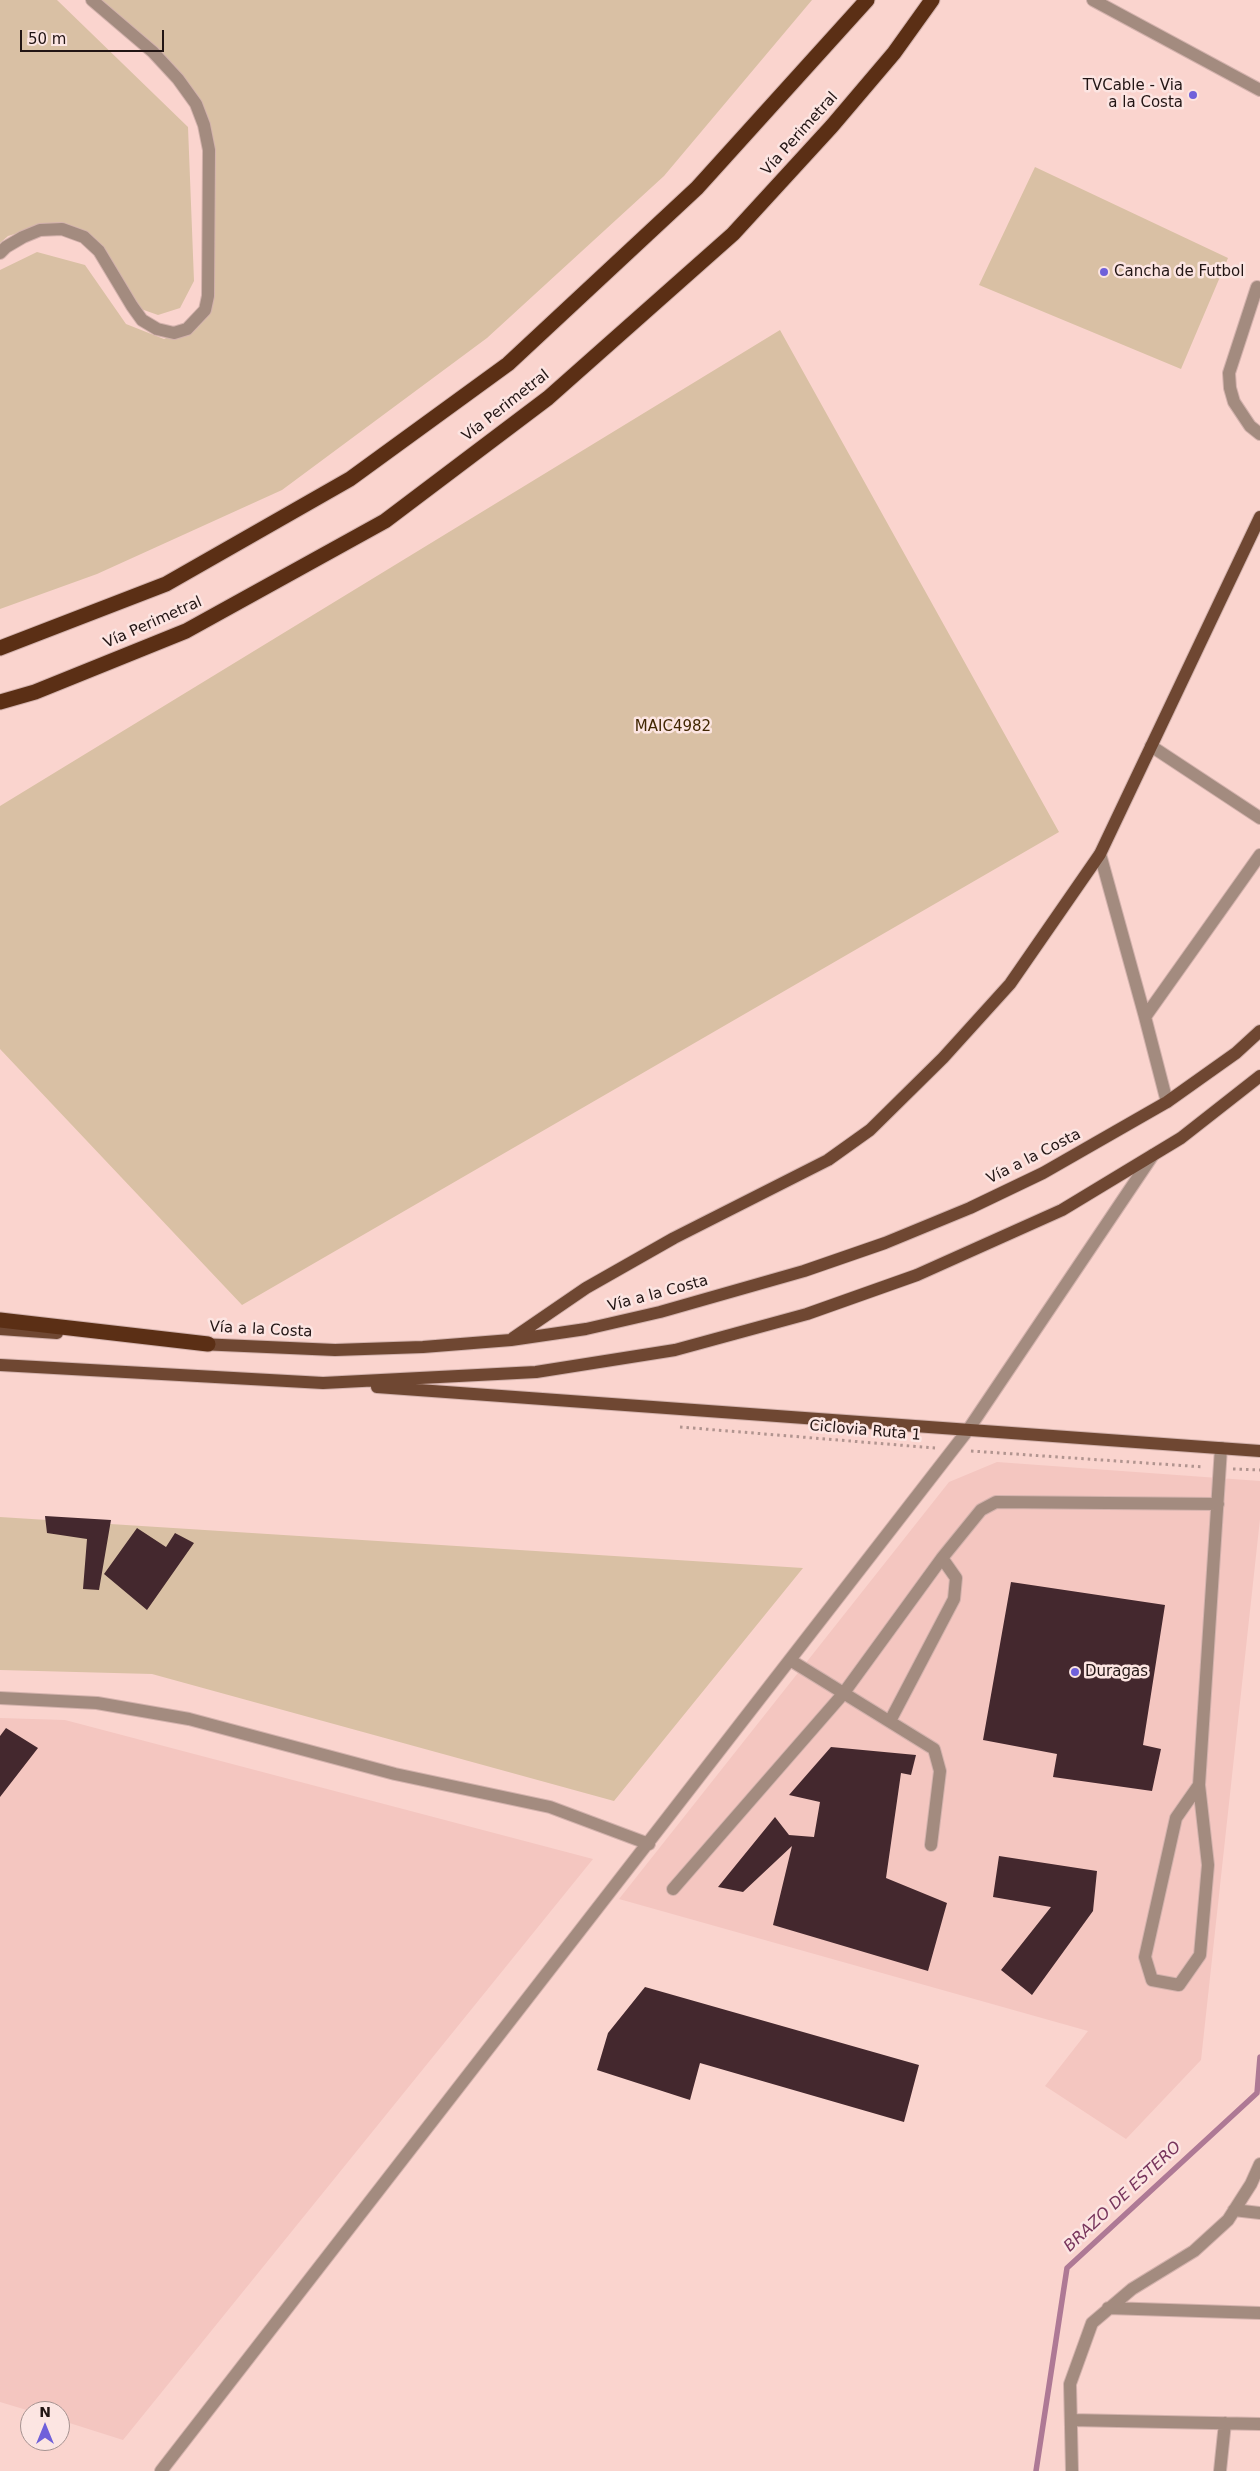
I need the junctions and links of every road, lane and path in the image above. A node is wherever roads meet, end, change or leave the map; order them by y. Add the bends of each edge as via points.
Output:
1 (92, 0) edge
2 (867, 0) edge
3 (932, 0) edge
4 (1093, 0) edge
5 (1260, 90) edge
6 (0, 253) edge
7 (1258, 287) dead end
8 (1260, 434) edge
9 (1260, 517) edge
10 (0, 648) edge
11 (35, 692) junction
12 (0, 702) edge
13 (0, 714) edge
14 (1151, 746) junction
15 (1260, 818) edge
16 (1100, 854) junction
17 (1260, 855) edge
18 (1145, 1017) junction
19 (1260, 1031) edge
20 (1260, 1076) edge
21 (1167, 1102) junction
22 (1153, 1156) junction
23 (0, 1320) edge
24 (0, 1329) edge
25 (511, 1340) junction
26 (208, 1344) junction
27 (0, 1365) edge
28 (323, 1383) junction
29 (676, 1426) dead end
30 (968, 1430) junction
31 (1221, 1448) junction
32 (953, 1450) junction
33 (1260, 1451) edge
34 (1220, 1468) junction
35 (1260, 1470) edge
36 (1218, 1504) junction
37 (942, 1558) junction
38 (790, 1660) junction
39 (843, 1694) junction
40 (0, 1698) edge
41 (890, 1721) junction
42 (1199, 1784) junction
43 (649, 1844) junction
44 (931, 1845) dead end
45 (673, 1889) dead end
46 (1260, 2164) edge
47 (1234, 2210) junction
48 (1260, 2212) edge
49 (1108, 2308) junction
50 (1260, 2313) edge
51 (1071, 2420) junction
52 (1225, 2423) junction
53 (1260, 2424) edge
54 (161, 2471) edge
55 (1072, 2471) edge
56 (1220, 2471) edge

1 - 6 street via 153,52 178,79 196,104 204,125 209,150 208,296 205,310 187,329 174,333 157,329 142,320 100,251 84,238 62,229 40,230
2 - 10 highway, Vía Perimetral via 698,188 508,364 350,479 166,584
3 - 11 highway, Vía Perimetral via 882,68 733,234 548,398 385,521 186,631
4 - 5 street
7 - 8 street via 1229,373 1234,402 1250,426
9 - 14 main road
11 - 12 highway, Vía Perimetral
11 - 13 highway
14 - 15 street
14 - 16 main road
16 - 18 street
16 - 25 main road via 1010,984 943,1058 870,1130 828,1160 674,1238 586,1288
17 - 18 street
18 - 21 street
19 - 21 main road, Vía a la Costa via 1236,1053
20 - 22 main road
21 - 25 main road, Vía a la Costa via 1043,1173 885,1244 660,1312 586,1329
22 - 28 main road via 1062,1210 917,1275 807,1314 675,1350 536,1372
22 - 30 street
23 - 26 highway
24 - 26 main road, Vía a la Costa
25 - 26 main road, Vía a la Costa via 335,1350
27 - 28 main road
28 - 30 main road
29 - 32 path, Ciclovia Ruta 1
30 - 31 main road
30 - 32 street
31 - 33 main road
31 - 34 street
32 - 34 path, Ciclovia Ruta 1
32 - 38 street
34 - 35 path, Ciclovia Ruta 1
34 - 36 street
36 - 37 street via 996,1502 981,1510
36 - 42 street
37 - 39 street
37 - 41 street via 956,1578 954,1599
38 - 39 street
38 - 43 street
39 - 41 street
39 - 45 street
40 - 43 street via 97,1703 189,1720 395,1774 550,1807
41 - 44 street via 934,1749 938,1759 940,1771
42 - 42 street via 1176,1818 1145,1957 1152,1980 1179,1985 1200,1955 1208,1864
43 - 54 street
46 - 47 street
47 - 48 street
47 - 49 street via 1228,2220 1194,2251 1132,2289
49 - 50 street
49 - 51 street via 1092,2323 1070,2384
51 - 52 street
51 - 55 street
52 - 53 street
52 - 56 street

